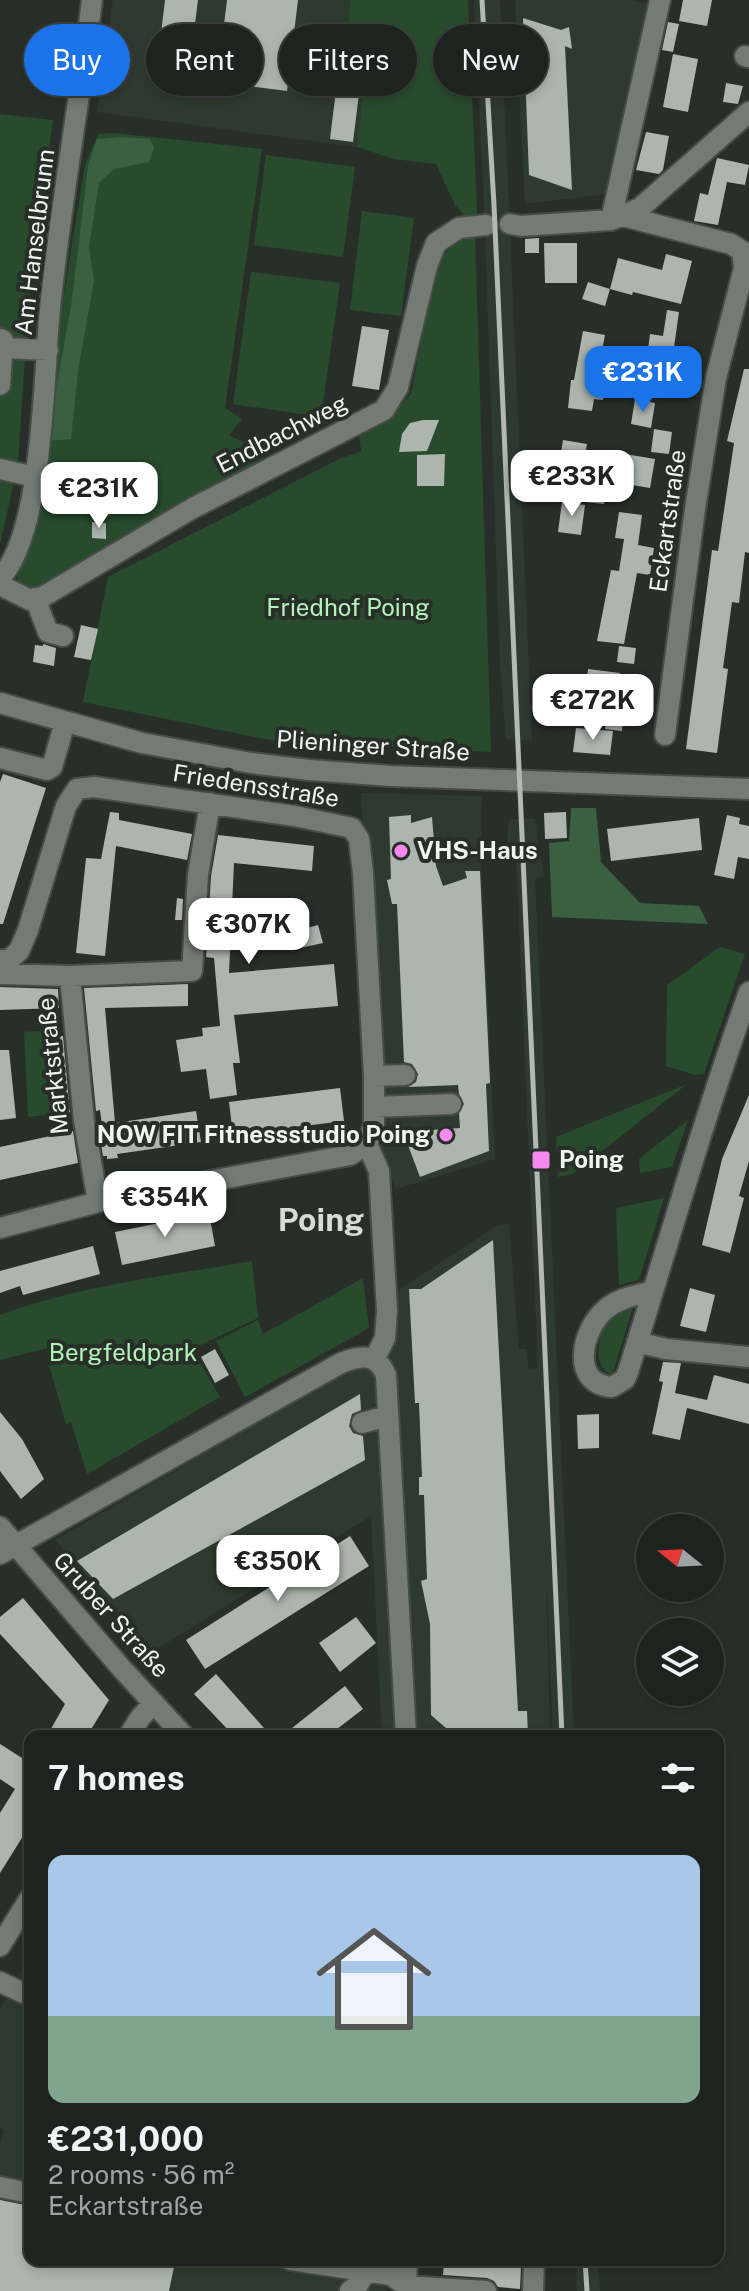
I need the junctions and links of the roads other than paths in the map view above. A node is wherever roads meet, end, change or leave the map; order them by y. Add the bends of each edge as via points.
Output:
1 (92, 0) edge
2 (660, 0) edge
3 (749, 112) edge
4 (617, 218) junction
5 (510, 224) dead end
6 (486, 225) dead end
7 (2, 344) edge
8 (48, 350) junction
9 (0, 385) edge
10 (0, 469) edge
11 (35, 477) junction
12 (0, 578) edge
13 (0, 585) edge
14 (35, 598) junction
15 (63, 636) dead end
16 (0, 703) edge
17 (65, 722) junction
18 (665, 735) dead end
19 (0, 758) edge
20 (749, 789) edge
21 (210, 803) junction
22 (0, 960) edge
23 (0, 974) edge
24 (70, 976) junction
25 (749, 992) edge
26 (405, 1075) dead end
27 (374, 1076) junction
28 (451, 1104) dead end
29 (375, 1107) junction
30 (367, 1144) junction
31 (98, 1202) junction
32 (0, 1228) edge
33 (653, 1291) junction
34 (637, 1342) junction
35 (749, 1357) edge
36 (374, 1360) junction
37 (388, 1416) junction
38 (362, 1423) dead end
39 (0, 1527) edge
40 (7, 1550) edge
41 (154, 1703) junction
42 (133, 1730) edge
43 (179, 1730) edge
44 (406, 1730) edge
45 (24, 1908) edge
46 (0, 1946) edge
47 (0, 1982) edge
48 (24, 1990) edge
49 (0, 2187) edge
50 (24, 2192) edge
51 (332, 2266) edge
52 (407, 2266) edge
53 (534, 2266) edge
54 (366, 2271) junction
55 (405, 2289) edge
56 (350, 2291) edge
57 (486, 2291) edge
58 (533, 2291) edge

1 - 8 street, Am Hanselbrunn
2 - 4 street
3 - 4 street via 640,208
4 - 5 street
4 - 18 street, Eckartstraße via 731,244 742,251 744,268 716,378
6 - 14 street, Endbachweg via 459,228 436,243 398,387 384,410 193,508
7 - 8 street
7 - 9 street
8 - 11 street, Am Hanselbrunn
10 - 11 street
11 - 12 street, Am Hanselbrunn via 23,539
13 - 14 street
14 - 15 street via 48,632
16 - 17 street, Plieninger Straße
17 - 19 street via 47,770
17 - 20 street, Plieninger Straße via 190,753 309,770
21 - 22 street, Friedensstraße via 77,789 66,806 19,951
21 - 24 street, Marktstraße via 198,875 192,971
21 - 27 street, Friedensstraße via 337,824 352,828 359,839
23 - 24 street
24 - 31 street, Marktstraße
25 - 33 street
26 - 27 street
27 - 29 street, Friedensstraße
28 - 29 street
29 - 30 street, Friedensstraße
30 - 31 street via 350,1155
30 - 36 street via 379,1171 387,1311 385,1338
31 - 32 street
33 - 34 street
33 - 34 street via 608,1306 590,1328 583,1356 589,1377 605,1386 619,1383
34 - 35 street
36 - 37 street via 386,1375
36 - 40 street via 356,1357 341,1363
37 - 38 street
37 - 44 street
39 - 40 street, Gruber Straße
40 - 41 street, Gruber Straße
41 - 42 street
41 - 43 street, Gruber Straße
45 - 46 street
47 - 48 street
49 - 50 street
51 - 54 street
52 - 55 street
53 - 58 street
54 - 55 street via 391,2275
54 - 56 street
55 - 57 street

